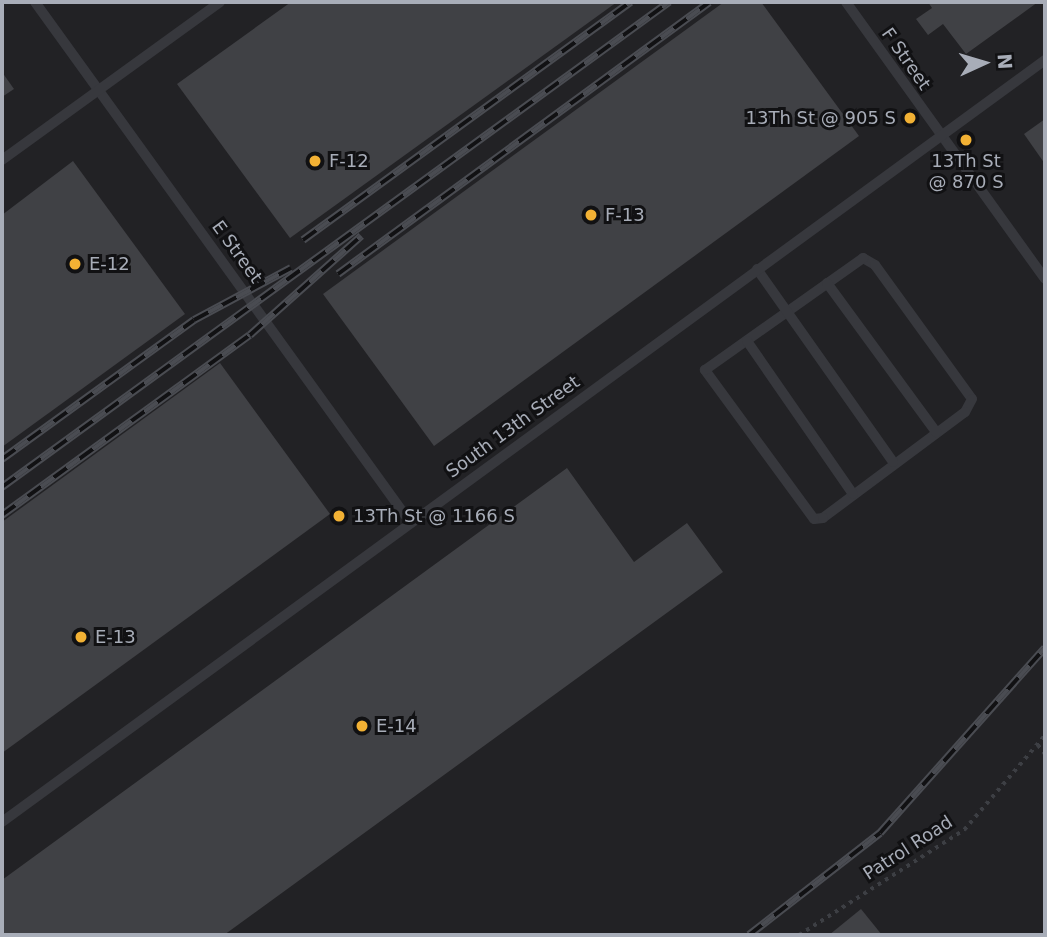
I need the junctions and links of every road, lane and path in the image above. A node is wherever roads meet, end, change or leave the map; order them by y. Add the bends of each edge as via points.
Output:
1 (35, 2) edge
2 (220, 2) edge
3 (846, 2) edge
4 (1045, 60) edge
5 (98, 90) junction
6 (941, 135) junction
7 (2, 160) edge
8 (757, 269) junction
9 (1045, 278) edge
10 (827, 283) junction
11 (785, 313) junction
12 (747, 341) junction
13 (936, 432) junction
14 (893, 462) junction
15 (853, 494) junction
16 (410, 522) junction
17 (1045, 735) edge
18 (1038, 745) junction
19 (1045, 754) edge
20 (2, 822) edge
21 (799, 935) edge

1 - 5 lane, E Street
2 - 5 lane
3 - 6 lane, F Street
4 - 6 lane, South 13th Street
5 - 7 lane
5 - 16 lane, E Street
6 - 8 lane, South 13th Street
6 - 9 lane, F Street
8 - 11 lane
8 - 16 lane, South 13th Street
10 - 11 lane
10 - 13 lane
10 - 13 lane via 863,258 875,265 972,399 965,412
11 - 12 lane
11 - 14 lane
12 - 15 lane
12 - 15 lane via 705,370 814,519 823,518
13 - 14 lane
14 - 15 lane
16 - 20 lane, South 13th Street
17 - 18 path, Patrol Road
18 - 19 path
18 - 21 path, Patrol Road via 964,830

